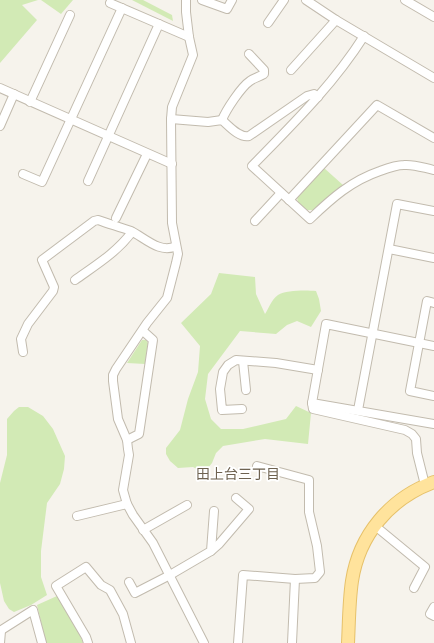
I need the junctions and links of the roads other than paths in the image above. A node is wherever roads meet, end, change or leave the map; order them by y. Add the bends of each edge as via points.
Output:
1 (186, 0) edge
2 (202, 0) edge
3 (232, 0) edge
4 (284, 0) edge
5 (306, 0) edge
6 (405, 0) edge
7 (110, 3) dead end
8 (122, 8) junction
9 (70, 15) dead end
10 (434, 17) edge
11 (336, 20) junction
12 (268, 23) dead end
13 (159, 24) junction
14 (364, 36) junction
15 (189, 37) junction
16 (249, 54) dead end
17 (291, 70) dead end
18 (434, 78) edge
19 (0, 88) edge
20 (14, 94) junction
21 (318, 97) junction
22 (30, 102) junction
23 (171, 119) junction
24 (70, 120) junction
25 (222, 120) junction
26 (0, 126) edge
27 (108, 136) junction
28 (434, 138) edge
29 (147, 154) junction
30 (172, 164) junction
31 (434, 170) edge
32 (23, 174) dead end
33 (88, 181) dead end
34 (281, 193) junction
35 (289, 200) junction
36 (434, 211) edge
37 (116, 218) dead end
38 (255, 221) dead end
39 (132, 232) junction
40 (176, 246) junction
41 (389, 249) junction
42 (434, 258) edge
43 (75, 280) dead end
44 (434, 303) edge
45 (142, 331) junction
46 (373, 334) junction
47 (418, 343) junction
48 (434, 346) edge
49 (23, 352) dead end
50 (243, 361) junction
51 (318, 370) junction
52 (246, 390) dead end
53 (434, 396) edge
54 (312, 403) junction
55 (242, 409) dead end
56 (358, 410) junction
57 (434, 424) edge
58 (126, 440) junction
59 (257, 466) dead end
60 (429, 483) edge
61 (236, 498) dead end
62 (127, 504) junction
63 (187, 505) dead end
64 (214, 511) dead end
65 (77, 516) dead end
66 (374, 525) junction
67 (143, 530) junction
68 (211, 551) junction
69 (170, 575) junction
70 (295, 579) junction
71 (128, 582) dead end
72 (414, 588) dead end
73 (434, 608) edge
74 (434, 616) edge
75 (0, 631) edge
76 (0, 643) edge
77 (42, 643) edge
78 (88, 643) edge
79 (131, 643) edge
80 (204, 643) edge
81 (238, 643) edge
82 (292, 643) edge
83 (348, 643) edge

1 - 15 street
2 - 3 street via 227,10
4 - 12 street
5 - 11 street
6 - 10 street
7 - 8 street
8 - 13 street
8 - 24 street
9 - 22 street
11 - 14 street
11 - 17 street
13 - 15 street
13 - 27 street
14 - 18 street
14 - 21 street via 351,57
15 - 23 street via 193,55 172,107
16 - 25 street via 264,70 264,74 244,86
19 - 20 street
20 - 22 street
20 - 26 street
21 - 25 street via 314,94 306,96 249,136 240,135
21 - 34 street via 252,166
22 - 24 street
23 - 25 street via 208,122
23 - 30 street
24 - 27 street
24 - 32 street via 42,182
27 - 29 street
27 - 33 street
28 - 35 street via 377,105
29 - 30 street
29 - 37 street
30 - 40 street via 172,223
31 - 35 street via 403,164 373,173 343,189 310,219
34 - 35 street
34 - 38 street
36 - 41 street via 397,204
39 - 40 street via 158,247 170,249
39 - 43 street via 115,252
39 - 49 street via 98,220 94,221 42,260 54,287 28,324 21,339
40 - 45 street via 178,254 166,298
41 - 42 street
41 - 46 street
44 - 47 street via 427,301
45 - 58 street via 113,375 118,418
45 - 58 street via 154,340 139,434
46 - 47 street
46 - 51 street via 326,324
46 - 56 street
47 - 48 street
47 - 53 street via 410,391
50 - 51 street
50 - 52 street
50 - 55 street via 236,360 228,365 223,372 220,389 222,410
51 - 54 street
54 - 56 street
54 - 60 street via 313,409 405,430 412,434 416,439 416,453
56 - 57 street
58 - 62 street via 129,455 123,490
59 - 70 street via 309,480 309,512 320,572 315,578
60 - 66 main road via 397,502
61 - 68 street via 249,510
62 - 65 street
62 - 67 street
63 - 67 street
64 - 68 street
66 - 72 street via 425,567
66 - 83 main road via 361,547 354,570
67 - 69 street
68 - 69 street
69 - 71 street via 135,593
69 - 80 street
70 - 81 street via 243,575
70 - 82 street
73 - 74 street via 430,614
75 - 76 street
75 - 77 street via 33,610
78 - 79 street via 56,586 86,567 101,585 110,590 123,614

